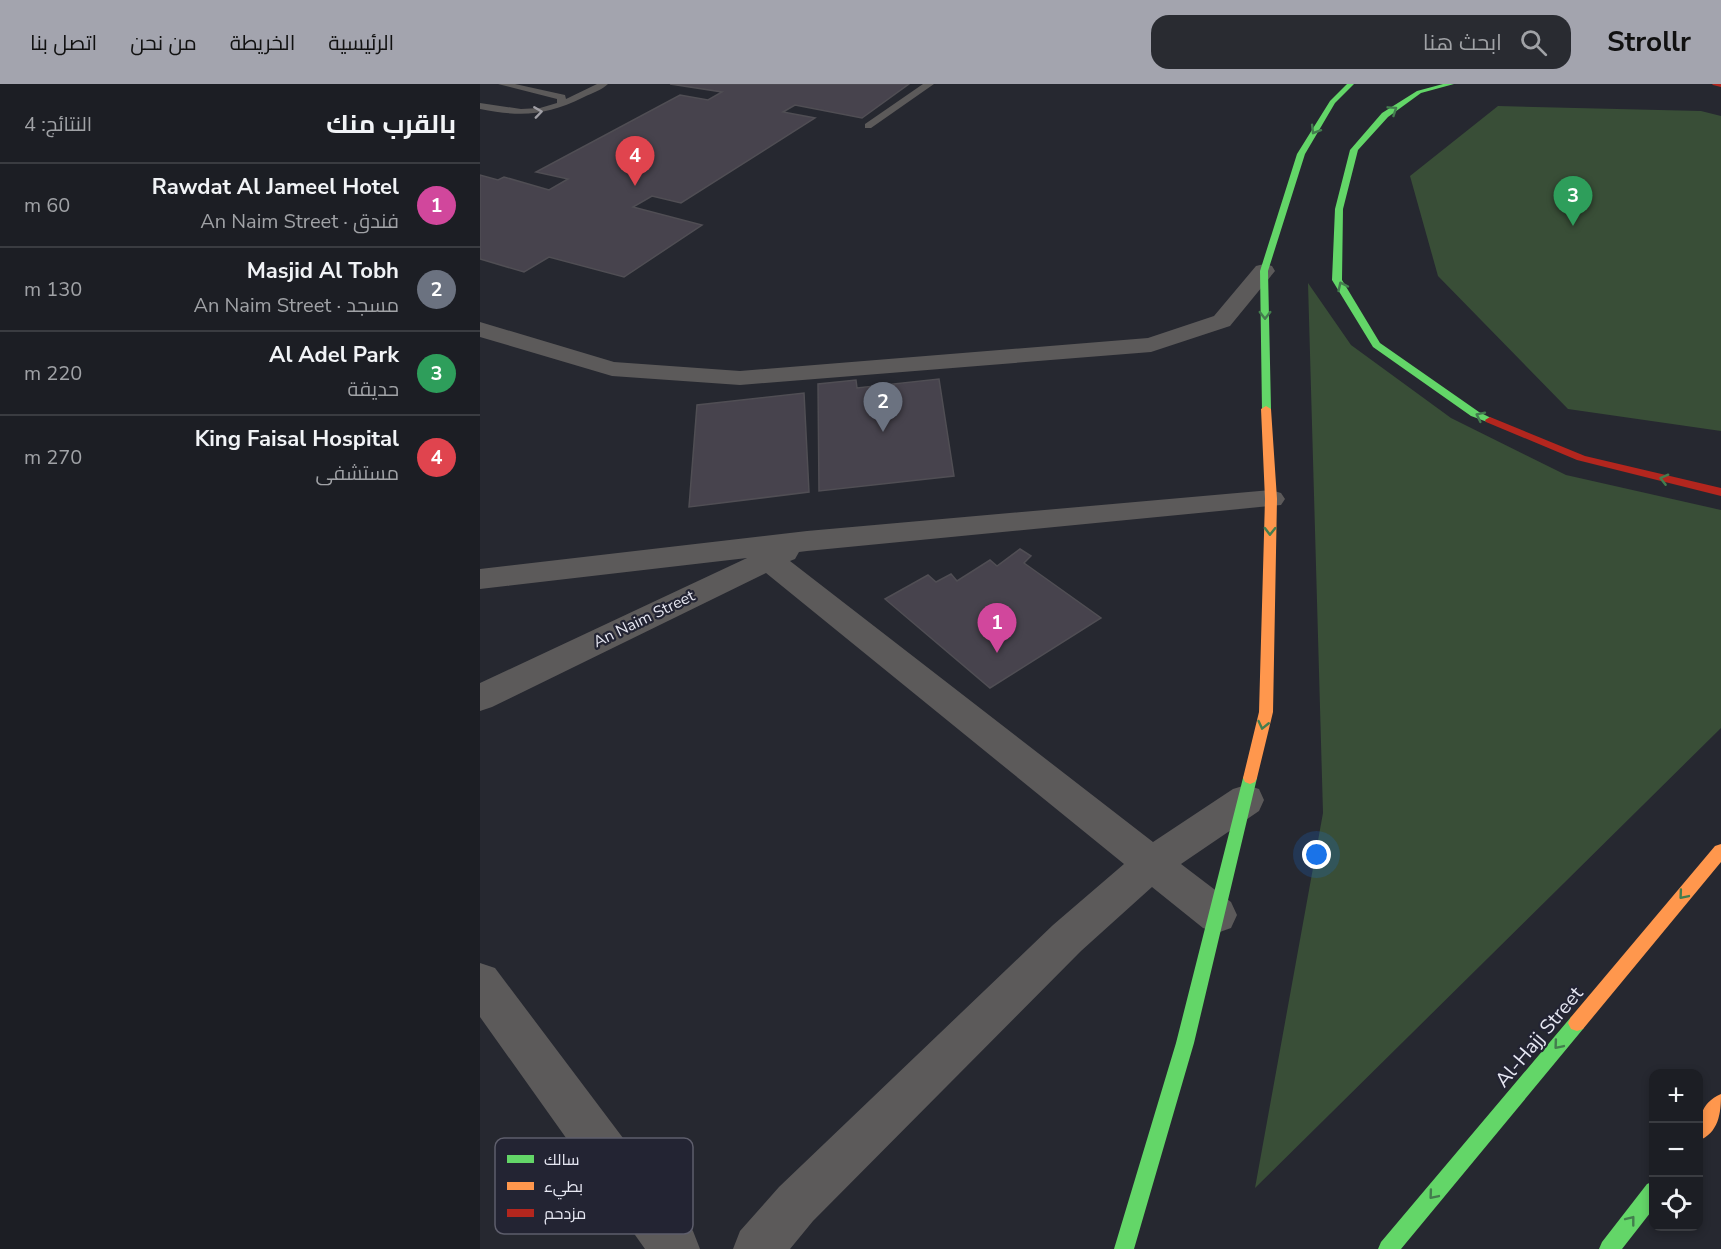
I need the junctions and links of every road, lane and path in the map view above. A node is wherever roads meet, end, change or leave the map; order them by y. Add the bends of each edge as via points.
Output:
1 (502, 84) edge
2 (929, 84) edge
3 (1351, 84) edge
4 (1451, 84) edge
5 (1715, 84) edge
6 (599, 85) edge
7 (1721, 85) edge
8 (561, 105) junction
9 (480, 106) edge
10 (868, 126) dead end
11 (1264, 271) junction
12 (480, 329) edge
13 (1721, 492) edge
14 (1271, 499) junction
15 (807, 541) junction
16 (769, 560) junction
17 (480, 579) edge
18 (480, 698) edge
19 (1245, 800) junction
20 (1721, 850) edge
21 (1152, 863) junction
22 (1217, 915) junction
23 (480, 982) edge
24 (1721, 1103) edge
25 (1703, 1126) edge
26 (594, 1138) edge
27 (1649, 1196) edge
28 (664, 1234) edge
29 (675, 1249) edge
30 (758, 1249) edge
31 (1124, 1249) edge
32 (1388, 1249) edge
33 (1609, 1249) edge

1 - 8 lane via 562,97
2 - 10 lane
3 -> 11 main road via 1332,102 1301,154
13 -> 4 main road via 1581,458 1475,414 1376,345 1337,280 1339,209 1354,150 1385,115 1419,92
5 - 7 main road
6 - 8 lane
9 -> 8 lane via 520,114
11 - 12 street via 1222,321 1151,345 740,378 612,369
11 -> 14 main road
14 - 15 street
14 -> 19 main road via 1266,712
15 - 16 street, An Naim Street
15 - 17 street
16 - 18 street, An Naim Street
16 - 21 street
19 - 21 street
19 - 22 main road
20 -> 32 main road, Al-Hajj Street
21 - 22 street
21 - 30 street via 1066,938 795,1204
22 - 31 main road via 1185,1043
23 - 26 street
24 - 25 main road
33 -> 27 main road
28 - 29 street

